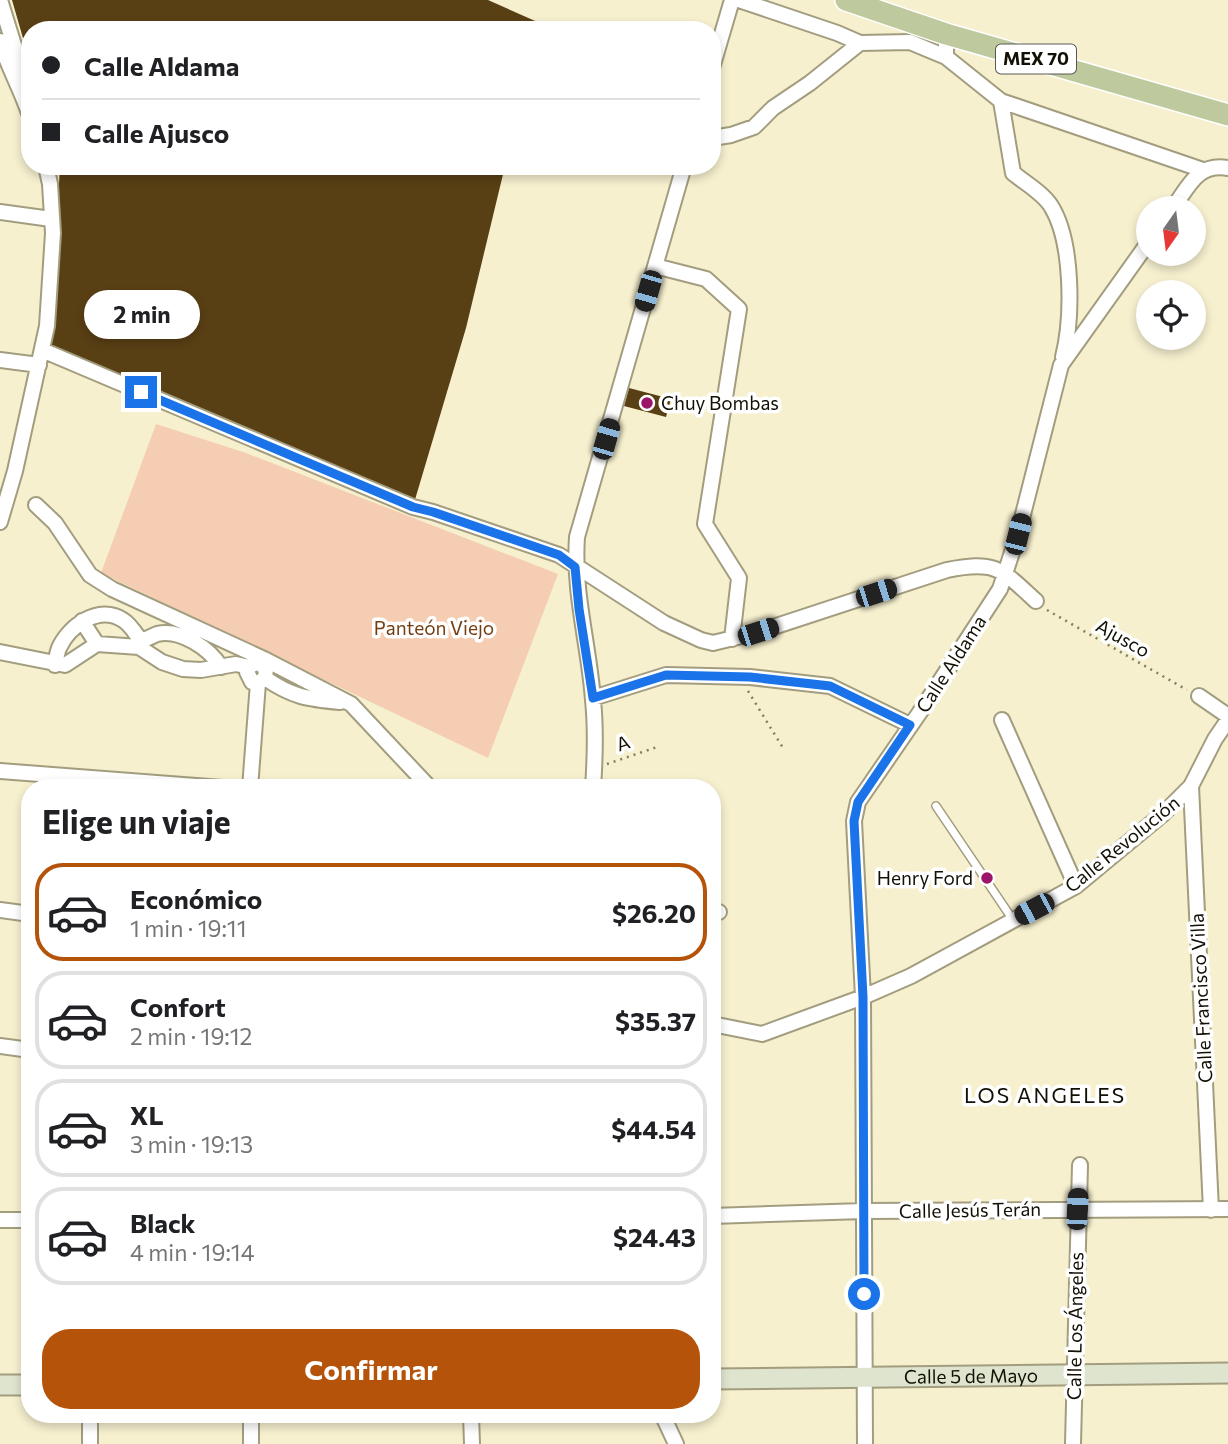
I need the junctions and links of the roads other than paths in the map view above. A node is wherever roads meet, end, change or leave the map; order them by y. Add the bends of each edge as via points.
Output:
1 (0, 0) edge
2 (732, 0) edge
3 (739, 0) edge
4 (846, 0) edge
5 (946, 34) junction
6 (721, 37) edge
7 (0, 41) edge
8 (860, 43) junction
9 (946, 57) junction
10 (21, 68) edge
11 (21, 78) edge
12 (20, 86) junction
13 (21, 89) edge
14 (1001, 101) junction
15 (1228, 115) edge
16 (721, 137) edge
17 (1228, 168) edge
18 (1203, 170) junction
19 (48, 175) edge
20 (681, 175) edge
21 (1182, 196) edge
22 (0, 212) edge
23 (51, 219) junction
24 (1136, 260) edge
25 (655, 266) junction
26 (40, 358) junction
27 (0, 360) edge
28 (1061, 365) junction
29 (36, 505) dead end
30 (0, 522) edge
31 (575, 567) junction
32 (1006, 573) junction
33 (1036, 601) road end
34 (82, 621) junction
35 (732, 639) junction
36 (140, 644) junction
37 (97, 645) junction
38 (0, 652) edge
39 (55, 665) junction
40 (221, 667) junction
41 (262, 680) junction
42 (1199, 696) road end
43 (593, 698) junction
44 (351, 704) junction
45 (1228, 718) edge
46 (1002, 720) dead end
47 (910, 725) junction
48 (0, 771) edge
49 (104, 779) edge
50 (251, 779) edge
51 (423, 779) edge
52 (593, 779) edge
53 (1191, 786) junction
54 (936, 806) dead end
55 (1076, 886) junction
56 (0, 910) edge
57 (21, 913) edge
58 (1013, 920) junction
59 (863, 997) junction
60 (721, 1026) edge
61 (0, 1046) edge
62 (21, 1048) edge
63 (1080, 1165) dead end
64 (1077, 1209) junction
65 (1228, 1209) edge
66 (1211, 1210) junction
67 (863, 1211) junction
68 (721, 1216) edge
69 (0, 1220) edge
70 (21, 1220) edge
71 (1228, 1373) edge
72 (1073, 1375) junction
73 (865, 1377) junction
74 (721, 1379) edge
75 (0, 1385) edge
76 (21, 1385) edge
77 (90, 1423) edge
78 (251, 1423) edge
79 (471, 1423) edge
80 (666, 1423) edge
81 (90, 1444) edge
82 (251, 1444) edge
83 (472, 1444) edge
84 (676, 1444) edge
85 (865, 1444) edge
86 (1073, 1444) edge

1 - 10 street
2 - 6 street
3 - 8 street
4 - 5 main road, MEX 70
5 - 9 street
5 - 15 main road, MEX 70
7 - 12 street
8 - 9 street via 910,42
8 - 16 street via 754,127
9 - 14 street
11 - 12 street
12 - 13 street
14 - 18 street
14 - 28 street via 1013,173 1049,203 1063,229 1068,256 1067,340
17 - 18 street
18 - 21 street
19 - 23 street
20 - 25 street
22 - 23 street
23 - 26 street via 47,327
24 - 28 street, Calle Aldama
25 - 31 street via 577,537
25 - 35 street via 706,279 738,309 705,524 739,578
26 - 27 street
26 - 30 street
26 - 31 street via 413,507 559,555
28 - 32 street, Calle Aldama
29 - 44 street via 55,523 90,575 112,589
31 - 35 street via 664,623 701,640
31 - 43 street
32 - 33 street
32 - 35 street via 992,566 947,570
32 - 47 street, Calle Aldama
34 - 36 street via 113,615 125,621
34 - 37 street
34 - 39 street via 59,648
36 - 37 street
36 - 40 street via 162,662 183,669
36 - 40 street via 159,634 172,634 201,646
37 - 39 street via 65,665
38 - 39 street
40 - 41 street via 249,667 248,678
41 - 44 street via 308,699
41 - 50 street
42 - 45 street
43 - 47 street via 666,675 739,676 830,686
43 - 52 street
44 - 51 street
45 - 53 street, Calle Revolución
46 - 55 street
47 - 59 street, Calle Aldama via 858,802 854,821
48 - 49 street
53 - 55 street, Calle Revolución
53 - 66 street, Calle Francisco Villa
54 - 58 lane
55 - 58 street, Calle Revolución
56 - 57 street
58 - 59 street, Calle Revolución
59 - 60 street, Calle Revolución via 762,1034
59 - 67 street, Calle Aldama
61 - 62 street
63 - 64 street, Calle Los Ángeles
64 - 66 street, Calle Jesús Terán
64 - 67 street, Calle Jesús Terán
64 - 72 street, Calle Los Ángeles
65 - 66 street, Calle Jesús Terán
67 - 68 street, Calle Jesús Terán
67 - 73 street, Calle Aldama
69 - 70 street
71 - 72 main road, Calle 5 de Mayo
72 - 73 main road, Calle 5 de Mayo
72 - 86 street, Calle Los Ángeles
73 - 74 main road, Calle 5 de Mayo
73 - 85 street, Calle Aldama
75 - 76 main road
77 - 81 street
78 - 82 street
79 - 83 street
80 - 84 street

